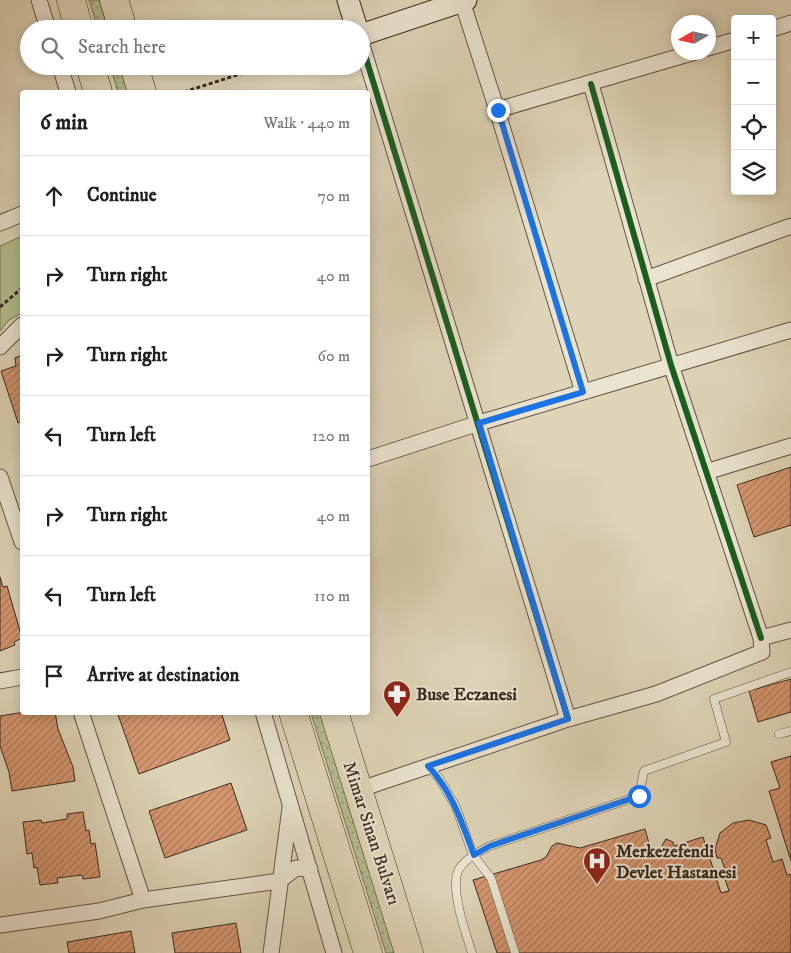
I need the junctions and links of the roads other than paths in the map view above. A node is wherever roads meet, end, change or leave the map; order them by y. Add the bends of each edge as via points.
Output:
1 (39, 0) edge
2 (70, 0) edge
3 (114, 0) edge
4 (348, 0) edge
5 (464, 1) edge
6 (45, 20) edge
7 (76, 20) edge
8 (120, 20) edge
9 (354, 20) edge
10 (791, 23) edge
11 (776, 28) edge
12 (370, 32) edge
13 (731, 41) edge
14 (716, 46) edge
15 (671, 59) edge
16 (370, 71) edge
17 (63, 75) edge
18 (93, 75) edge
19 (137, 75) edge
20 (591, 84) junction
21 (67, 90) edge
22 (97, 90) edge
23 (141, 90) edge
24 (498, 110) junction
25 (20, 215) edge
26 (0, 223) edge
27 (791, 226) edge
28 (646, 279) junction
29 (20, 328) edge
30 (791, 330) edge
31 (0, 348) edge
32 (671, 366) junction
33 (583, 392) junction
34 (479, 423) junction
35 (791, 446) edge
36 (370, 458) edge
37 (706, 472) junction
38 (0, 477) edge
39 (20, 536) edge
40 (791, 630) edge
41 (761, 638) junction
42 (791, 672) edge
43 (20, 677) edge
44 (0, 681) edge
45 (82, 715) edge
46 (263, 715) edge
47 (294, 715) edge
48 (335, 715) edge
49 (568, 719) junction
50 (791, 731) edge
51 (779, 734) dead end
52 (428, 766) junction
53 (358, 790) junction
54 (290, 804) junction
55 (474, 855) junction
56 (310, 870) junction
57 (279, 881) junction
58 (143, 900) junction
59 (0, 925) edge
60 (272, 953) edge
61 (334, 953) edge
62 (368, 953) edge
63 (410, 953) edge
64 (472, 953) edge
65 (514, 953) edge

1 - 6 street
2 - 7 highway
3 - 8 highway
4 - 9 street
5 - 12 street
5 - 24 street
10 - 11 street
13 - 14 street
15 - 20 street
16 - 34 street
17 - 21 street
18 - 22 highway
19 - 23 highway
20 - 24 street
20 - 28 street
24 - 33 street
25 - 26 street
27 - 28 street
28 - 32 street
29 - 31 street
30 - 32 street
32 - 33 street
32 - 37 street
33 - 34 street
34 - 36 street
34 - 49 street
35 - 37 street
37 - 41 street
38 - 39 street
40 - 41 street
41 - 49 street via 762,652 656,694
42 - 55 lane via 714,698 726,742 644,771 639,796 490,846
43 - 44 street
45 - 58 street
46 - 54 street
47 - 62 highway
48 - 53 highway, Mimar Sinan Bulvarı
49 - 52 street
50 - 51 lane
52 - 53 street
52 - 55 lane via 456,807
53 - 63 highway, Mimar Sinan Bulvarı
54 - 56 street
54 - 57 street
55 - 64 lane via 459,870 456,894
55 - 65 lane via 491,878
56 - 57 street via 296,868
56 - 61 street
57 - 58 street
57 - 60 street
58 - 59 street via 99,911

